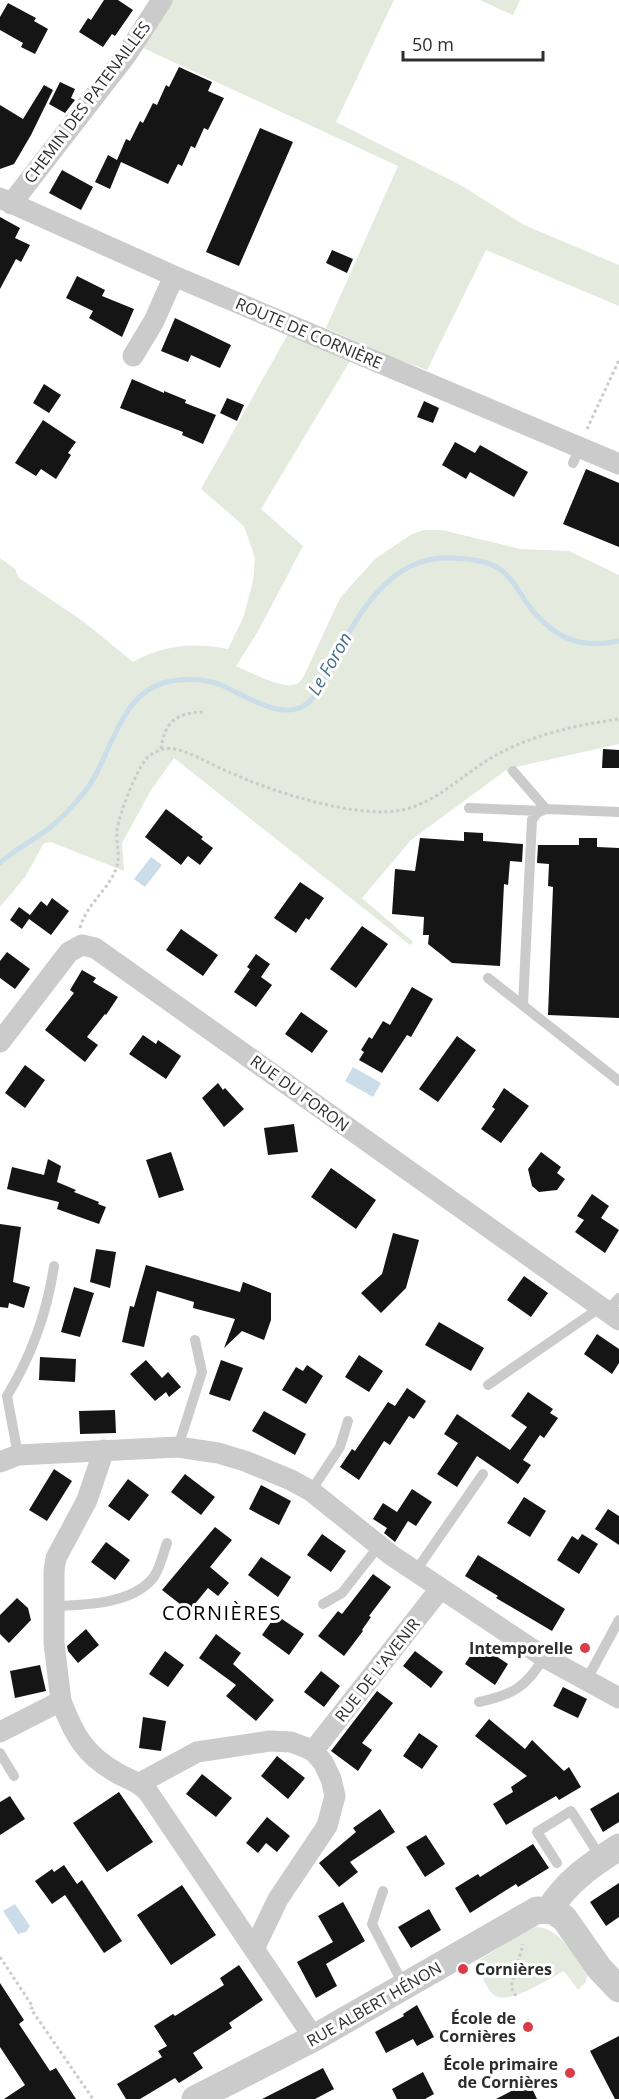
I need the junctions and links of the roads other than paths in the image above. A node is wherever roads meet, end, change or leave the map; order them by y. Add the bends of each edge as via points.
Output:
1 (162, 0) edge
2 (5, 201) edge
3 (174, 276) junction
4 (133, 356) dead end
5 (619, 464) edge
6 (513, 771) dead end
7 (470, 808) dead end
8 (543, 810) junction
9 (619, 812) edge
10 (488, 978) dead end
11 (523, 1005) junction
12 (0, 1042) edge
13 (619, 1081) edge
14 (54, 1266) dead end
15 (612, 1309) edge
16 (195, 1340) dead end
17 (488, 1385) dead end
18 (348, 1421) dead end
19 (178, 1447) junction
20 (104, 1450) junction
21 (9, 1458) edge
22 (483, 1474) dead end
23 (311, 1491) junction
24 (167, 1543) dead end
25 (378, 1546) junction
26 (415, 1572) junction
27 (440, 1588) junction
28 (323, 1604) dead end
29 (55, 1606) junction
30 (619, 1620) edge
31 (544, 1657) junction
32 (586, 1681) junction
33 (619, 1698) edge
34 (61, 1701) junction
35 (479, 1702) dead end
36 (0, 1732) edge
37 (313, 1751) junction
38 (0, 1753) edge
39 (14, 1776) dead end
40 (141, 1783) junction
41 (610, 1853) edge
42 (557, 1863) dead end
43 (383, 1891) dead end
44 (549, 1910) junction
45 (254, 1949) junction
46 (405, 1987) junction
47 (619, 1989) edge
48 (314, 2038) junction
49 (195, 2099) edge

1 - 2 street, CHEMIN DES PATENAILLES via 127,54
2 - 3 street, ROUTE DE CORNIÈRE
3 - 4 street
3 - 5 street, ROUTE DE CORNIÈRE via 576,455
6 - 8 lane
7 - 8 lane
8 - 9 lane
8 - 11 lane via 534,816 531,825
10 - 11 lane
11 - 13 lane
12 - 15 street, RUE DU FORON via 69,952 87,945 104,953
14 - 21 lane via 49,1297 24,1367 7,1396
15 - 17 lane
16 - 19 lane via 202,1372
18 - 23 lane via 340,1447
19 - 20 street
19 - 23 street via 245,1461
20 - 21 street
20 - 29 street via 87,1500 56,1558
22 - 26 lane
23 - 25 street
24 - 29 lane via 155,1576 134,1593 91,1604
25 - 26 street
25 - 28 lane via 342,1593
26 - 27 street
27 - 31 street
27 - 37 street, RUE DE L'AVENIR
29 - 34 street via 54,1643
30 - 32 lane
31 - 32 street
31 - 35 lane via 526,1683 503,1697
32 - 33 street
34 - 36 street
34 - 40 street via 73,1731 100,1763
37 - 40 street via 291,1742 270,1741 197,1752
37 - 45 street via 323,1762 334,1788 331,1814 320,1838 278,1899
38 - 39 lane
40 - 45 street
41 - 42 lane via 572,1811 537,1832
41 - 44 street via 566,1886
43 - 46 lane via 372,1924
44 - 46 street, RUE ALBERT HÉNON via 533,1911 514,1921
44 - 47 street via 564,1918
45 - 48 street
46 - 48 street, RUE ALBERT HÉNON
48 - 49 street, RUE ALBERT HÉNON

